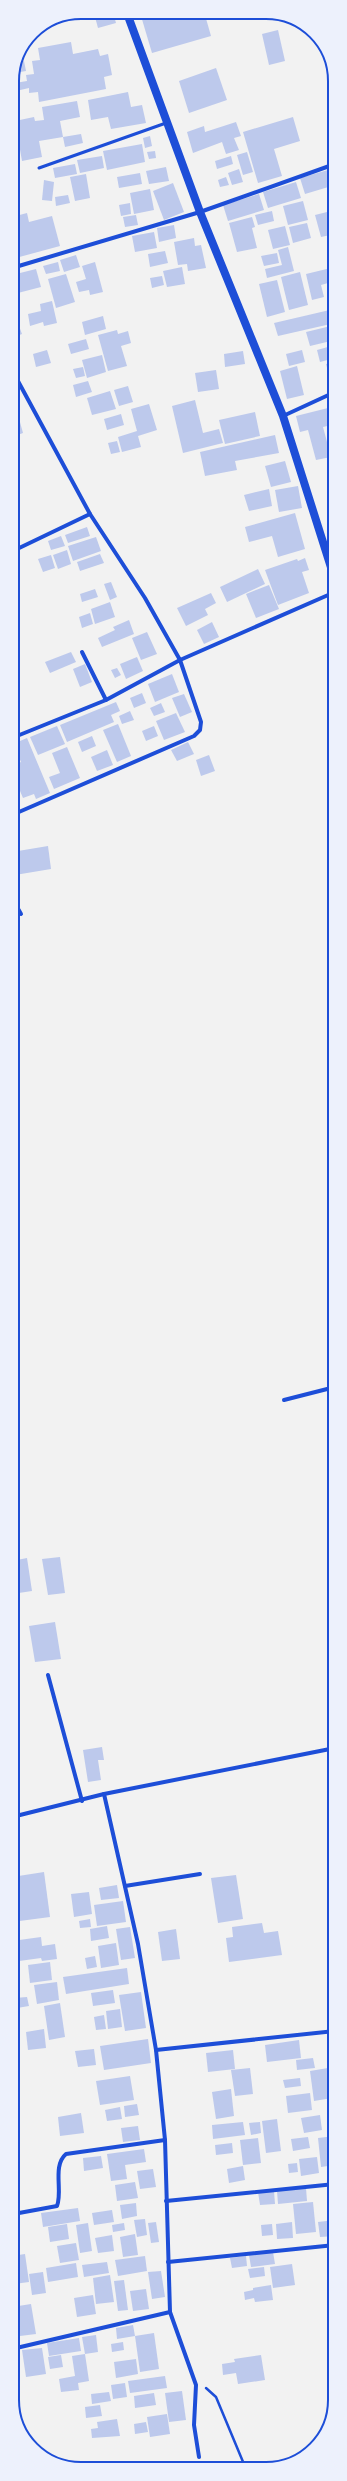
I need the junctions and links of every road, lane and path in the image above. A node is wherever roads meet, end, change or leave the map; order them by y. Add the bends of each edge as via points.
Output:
1 (129, 19) edge
2 (166, 124) junction
3 (328, 166) edge
4 (38, 168) dead end
5 (200, 212) junction
6 (19, 266) edge
7 (19, 383) edge
8 (328, 395) edge
9 (283, 416) junction
10 (90, 514) junction
11 (19, 548) edge
12 (328, 558) edge
13 (328, 595) edge
14 (82, 652) dead end
15 (180, 660) junction
16 (106, 700) junction
17 (19, 735) edge
18 (19, 812) edge
19 (19, 910) edge
20 (21, 914) dead end
21 (328, 1389) edge
22 (284, 1400) dead end
23 (48, 1675) dead end
24 (328, 1749) edge
25 (104, 1794) junction
26 (82, 1800) junction
27 (19, 1815) edge
28 (200, 1874) dead end
29 (125, 1886) junction
30 (328, 2031) edge
31 (156, 2050) junction
32 (164, 2140) junction
33 (328, 2185) edge
34 (166, 2201) junction
35 (19, 2213) edge
36 (328, 2246) edge
37 (168, 2262) junction
38 (170, 2312) junction
39 (19, 2347) edge
40 (196, 2385) junction
41 (199, 2457) dead end
42 (243, 2462) edge

1 - 2 main road
2 - 4 lane
2 - 5 main road
3 - 5 street
5 - 6 street
5 - 9 main road
7 - 10 street
8 - 9 street
9 - 12 main road
10 - 11 street
10 - 15 street via 145,598
13 - 15 street
14 - 16 street
15 - 16 street
15 - 18 street via 201,722 198,733
16 - 17 street
19 - 20 street
21 - 22 street
23 - 26 street
24 - 25 street
25 - 26 street
25 - 29 street
26 - 27 street
28 - 29 street
29 - 31 street via 138,1944
30 - 31 street
31 - 32 street
32 - 34 street
32 - 35 street via 66,2154 60,2161 60,2199 57,2206
33 - 34 street
34 - 37 street
36 - 37 street
37 - 38 street
38 - 39 street
38 - 40 street
40 - 41 street via 194,2425
40 - 42 path via 207,2388 216,2397

